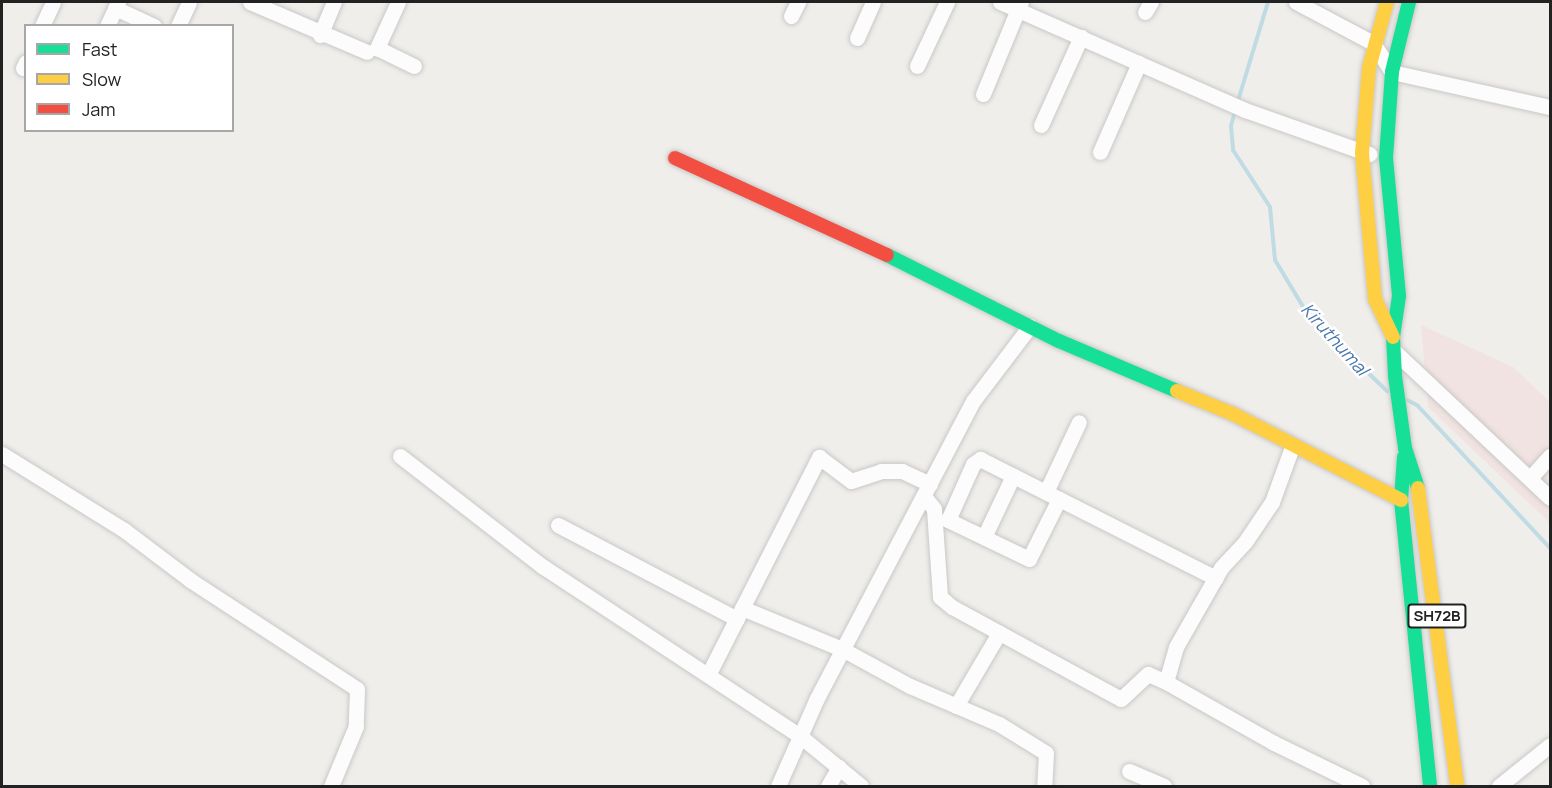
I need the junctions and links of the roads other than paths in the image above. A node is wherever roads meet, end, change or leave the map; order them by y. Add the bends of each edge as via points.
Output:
1 (53, 2) edge
2 (189, 2) edge
3 (334, 2) edge
4 (398, 2) edge
5 (798, 2) edge
6 (873, 2) edge
7 (947, 2) edge
8 (1000, 2) edge
9 (1296, 2) edge
10 (1387, 2) edge
11 (1409, 2) edge
12 (257, 3) edge
13 (116, 5) edge
14 (1019, 5) edge
15 (791, 16) dead end
16 (43, 24) edge
17 (108, 24) edge
18 (149, 24) edge
19 (179, 24) edge
20 (320, 35) junction
21 (1081, 38) junction
22 (857, 39) dead end
23 (1373, 43) junction
24 (367, 52) dead end
25 (1139, 63) junction
26 (414, 66) dead end
27 (917, 66) dead end
28 (1392, 72) junction
29 (983, 94) dead end
30 (1551, 108) edge
31 (1041, 125) dead end
32 (1100, 152) dead end
33 (1362, 153) junction
34 (1386, 158) junction
35 (675, 159) dead end
36 (1030, 326) junction
37 (1394, 344) junction
38 (1079, 422) dead end
39 (1292, 447) junction
40 (1404, 448) junction
41 (2, 454) edge
42 (400, 456) dead end
43 (1551, 456) edge
44 (1013, 476) junction
45 (1530, 478) junction
46 (927, 490) junction
47 (1052, 496) junction
48 (1551, 498) edge
49 (1401, 500) junction
50 (558, 525) dead end
51 (984, 537) junction
52 (1216, 578) junction
53 (739, 614) junction
54 (999, 633) junction
55 (842, 650) junction
56 (708, 675) junction
57 (1166, 682) junction
58 (956, 706) junction
59 (800, 736) junction
60 (1551, 745) edge
61 (839, 767) junction
62 (1129, 771) dead end
63 (331, 786) edge
64 (778, 786) edge
65 (828, 786) edge
66 (861, 786) edge
67 (1044, 786) edge
68 (1164, 786) edge
69 (1362, 786) edge
70 (1430, 786) edge
71 (1457, 786) edge
72 (1499, 786) edge

1 - 16 street
2 - 19 street
3 - 20 street
4 - 26 street via 377,48
5 - 15 street
6 - 22 street
7 - 27 street
8 - 14 street
9 - 23 street
10 - 23 main road, SH72B
11 - 28 main road, SH72B
12 - 20 street
13 - 17 street
13 - 18 street
14 - 21 street
14 - 29 street
20 - 24 street
21 - 25 street
21 - 31 street
23 - 28 street
23 - 33 main road, SH72B
25 - 32 street
25 - 33 street via 1245,110
28 - 30 street
28 - 34 main road, SH72B
33 - 34 street
33 - 37 main road, SH72B via 1375,299
34 - 37 main road, SH72B via 1399,296
35 - 36 main road via 909,265
36 - 39 main road via 1233,414
36 - 46 street via 973,401
37 - 40 main road, SH72B
37 - 45 street
38 - 47 street
39 - 49 main road
39 - 52 street via 1272,502
40 - 49 main road, SH72B
40 - 71 main road, SH72B via 1423,501
41 - 63 street via 124,530 189,580 357,689 356,726
42 - 56 street via 542,566
43 - 45 street
44 - 47 street
44 - 51 street
44 - 51 street via 980,459 973,464 948,520
45 - 48 street
46 - 53 street via 902,471 881,471 851,481 819,457
46 - 54 street via 934,509 940,597
46 - 55 street
47 - 51 street via 1029,559
47 - 52 street
49 - 70 main road, SH72B
50 - 53 street
52 - 57 street via 1176,646
53 - 55 street
53 - 56 street
54 - 57 street via 1121,699 1149,674
54 - 58 street
55 - 58 street
55 - 59 street
56 - 59 street
57 - 69 street via 1274,743
58 - 67 street via 999,724 1046,753
59 - 61 street
59 - 64 street
60 - 72 street
61 - 65 street
61 - 66 street
62 - 68 street

